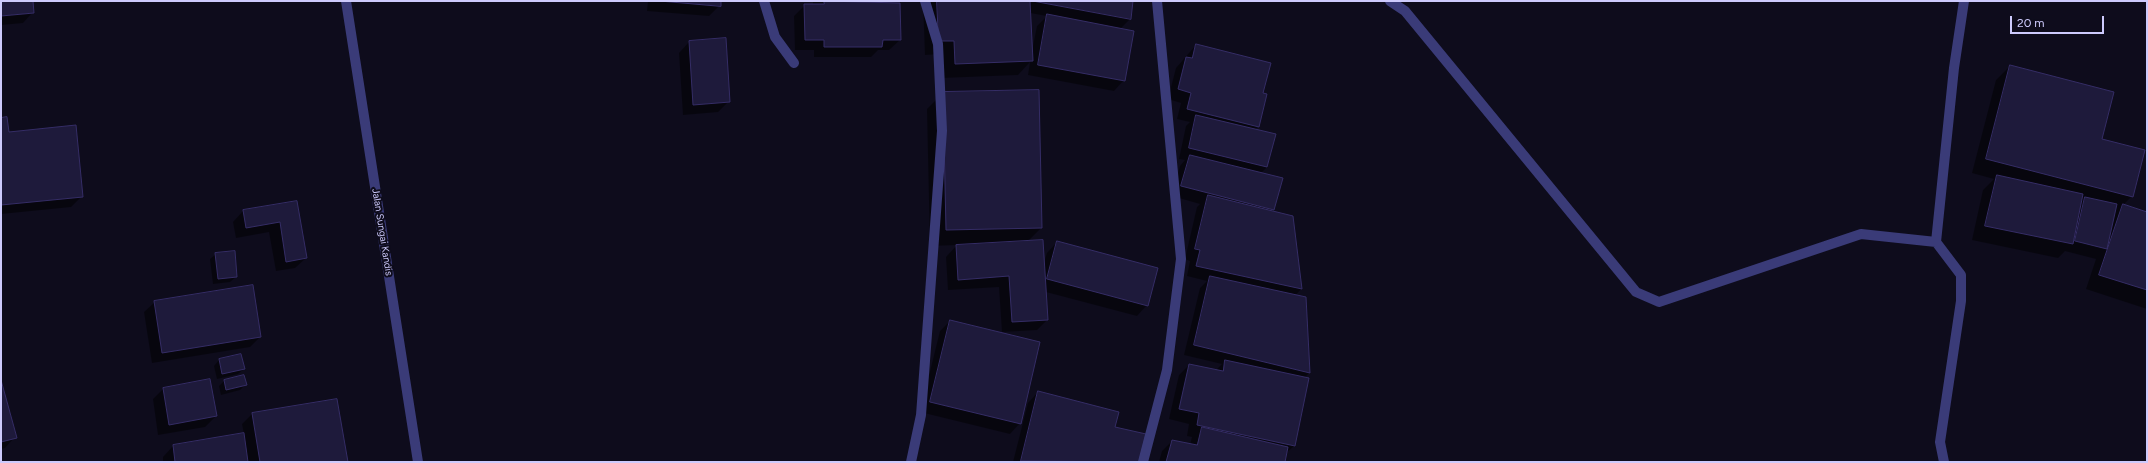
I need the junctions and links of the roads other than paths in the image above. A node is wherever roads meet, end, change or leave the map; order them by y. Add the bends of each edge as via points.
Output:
1 (346, 1) edge
2 (764, 1) edge
3 (925, 1) edge
4 (1157, 1) edge
5 (1390, 1) edge
6 (1964, 1) edge
7 (794, 63) dead end
8 (1936, 242) junction
9 (418, 462) edge
10 (911, 462) edge
11 (1143, 462) edge
12 (1944, 462) edge

1 - 9 street, Jalan Sungai Kandis
2 - 7 street via 775,36
3 - 10 street via 938,44 942,132 921,415
4 - 11 street via 1181,259 1167,370
5 - 8 street via 1405,11 1636,292 1659,302 1861,234
6 - 8 street via 1954,68
8 - 12 street via 1961,275 1961,301 1940,442

